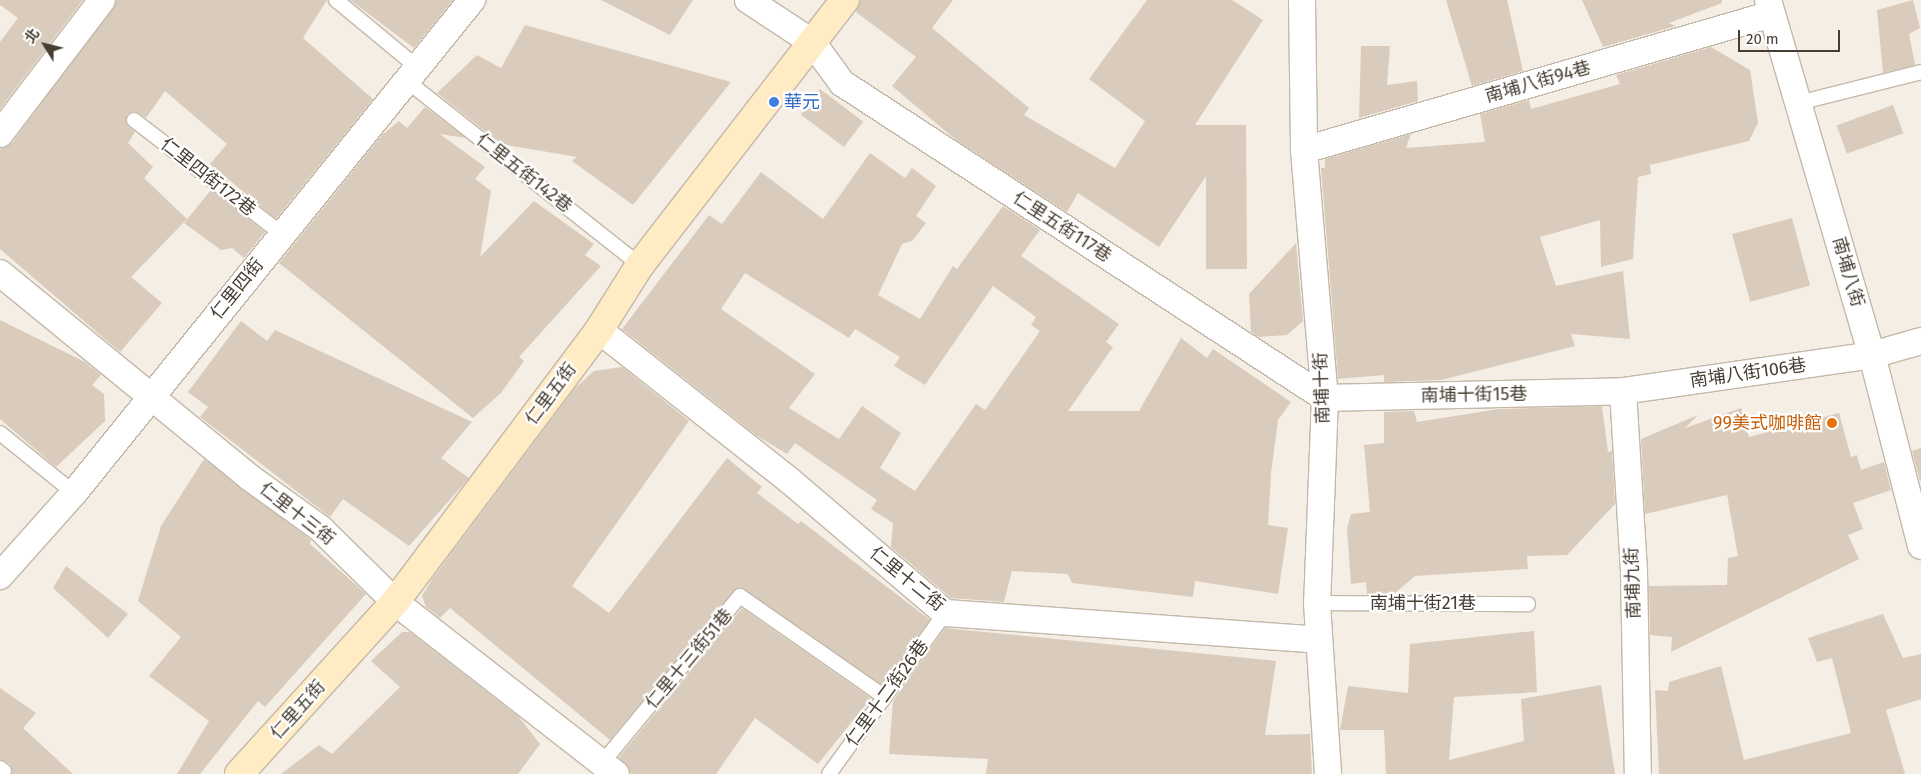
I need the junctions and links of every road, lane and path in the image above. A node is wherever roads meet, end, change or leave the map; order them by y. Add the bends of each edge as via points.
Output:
1 (102, 0) edge
2 (336, 0) edge
3 (472, 0) edge
4 (748, 0) edge
5 (845, 0) edge
6 (1302, 1) edge
7 (1770, 7) edge
8 (812, 42) junction
9 (1921, 72) edge
10 (412, 74) junction
11 (1798, 103) junction
12 (134, 120) dead end
13 (0, 134) edge
14 (1304, 150) junction
15 (282, 234) junction
16 (640, 265) junction
17 (0, 273) edge
18 (599, 330) junction
19 (1921, 341) edge
20 (1872, 355) junction
21 (1623, 391) junction
22 (152, 394) junction
23 (1324, 398) junction
24 (0, 433) edge
25 (74, 493) junction
26 (1921, 546) edge
27 (0, 576) edge
28 (395, 602) junction
29 (1317, 603) junction
30 (1528, 604) dead end
31 (945, 613) junction
32 (1319, 640) junction
33 (882, 696) junction
34 (610, 768) edge
35 (239, 774) edge
36 (829, 774) edge
37 (1328, 774) edge
38 (1638, 774) edge

1 - 13 street
2 - 10 lane, 仁里五街142巷
3 - 10 street, 仁里四街
4 - 8 street
5 - 8 street, 仁里五街
6 - 14 street, 南埔十街
7 - 11 street, 南埔八街
7 - 14 street, 南埔八街94巷
8 - 16 street, 仁里五街
8 - 23 street, 仁里五街117巷 via 842,83
9 - 11 lane
10 - 15 street, 仁里四街
10 - 16 lane, 仁里五街142巷
11 - 20 street, 南埔八街
12 - 15 lane, 仁里四街172巷
14 - 23 street, 南埔十街
15 - 22 street, 仁里四街
16 - 18 street, 仁里五街
17 - 22 street, 仁里十三街
18 - 28 street, 仁里五街
18 - 31 street, 仁里十二街 via 789,480
19 - 20 street, 南埔八街106巷
20 - 21 street, 南埔八街106巷
20 - 26 street, 南埔八街
21 - 23 street, 南埔十街15巷
21 - 38 street, 南埔九街 via 1634,574
22 - 25 street, 仁里四街
22 - 28 street, 仁里十三街 via 249,477 322,529
23 - 29 street, 南埔十街
24 - 25 lane
25 - 27 street, 仁里四街
28 - 34 street, 仁里十三街
28 - 35 street, 仁里五街
29 - 30 lane, 南埔十街21巷
29 - 32 street, 南埔十街
31 - 32 street, 仁里十二街
31 - 33 lane, 仁里十二街26巷
32 - 37 street, 南埔十街
33 - 34 lane, 仁里十三街51巷 via 740,596
33 - 36 lane, 仁里十二街26巷

